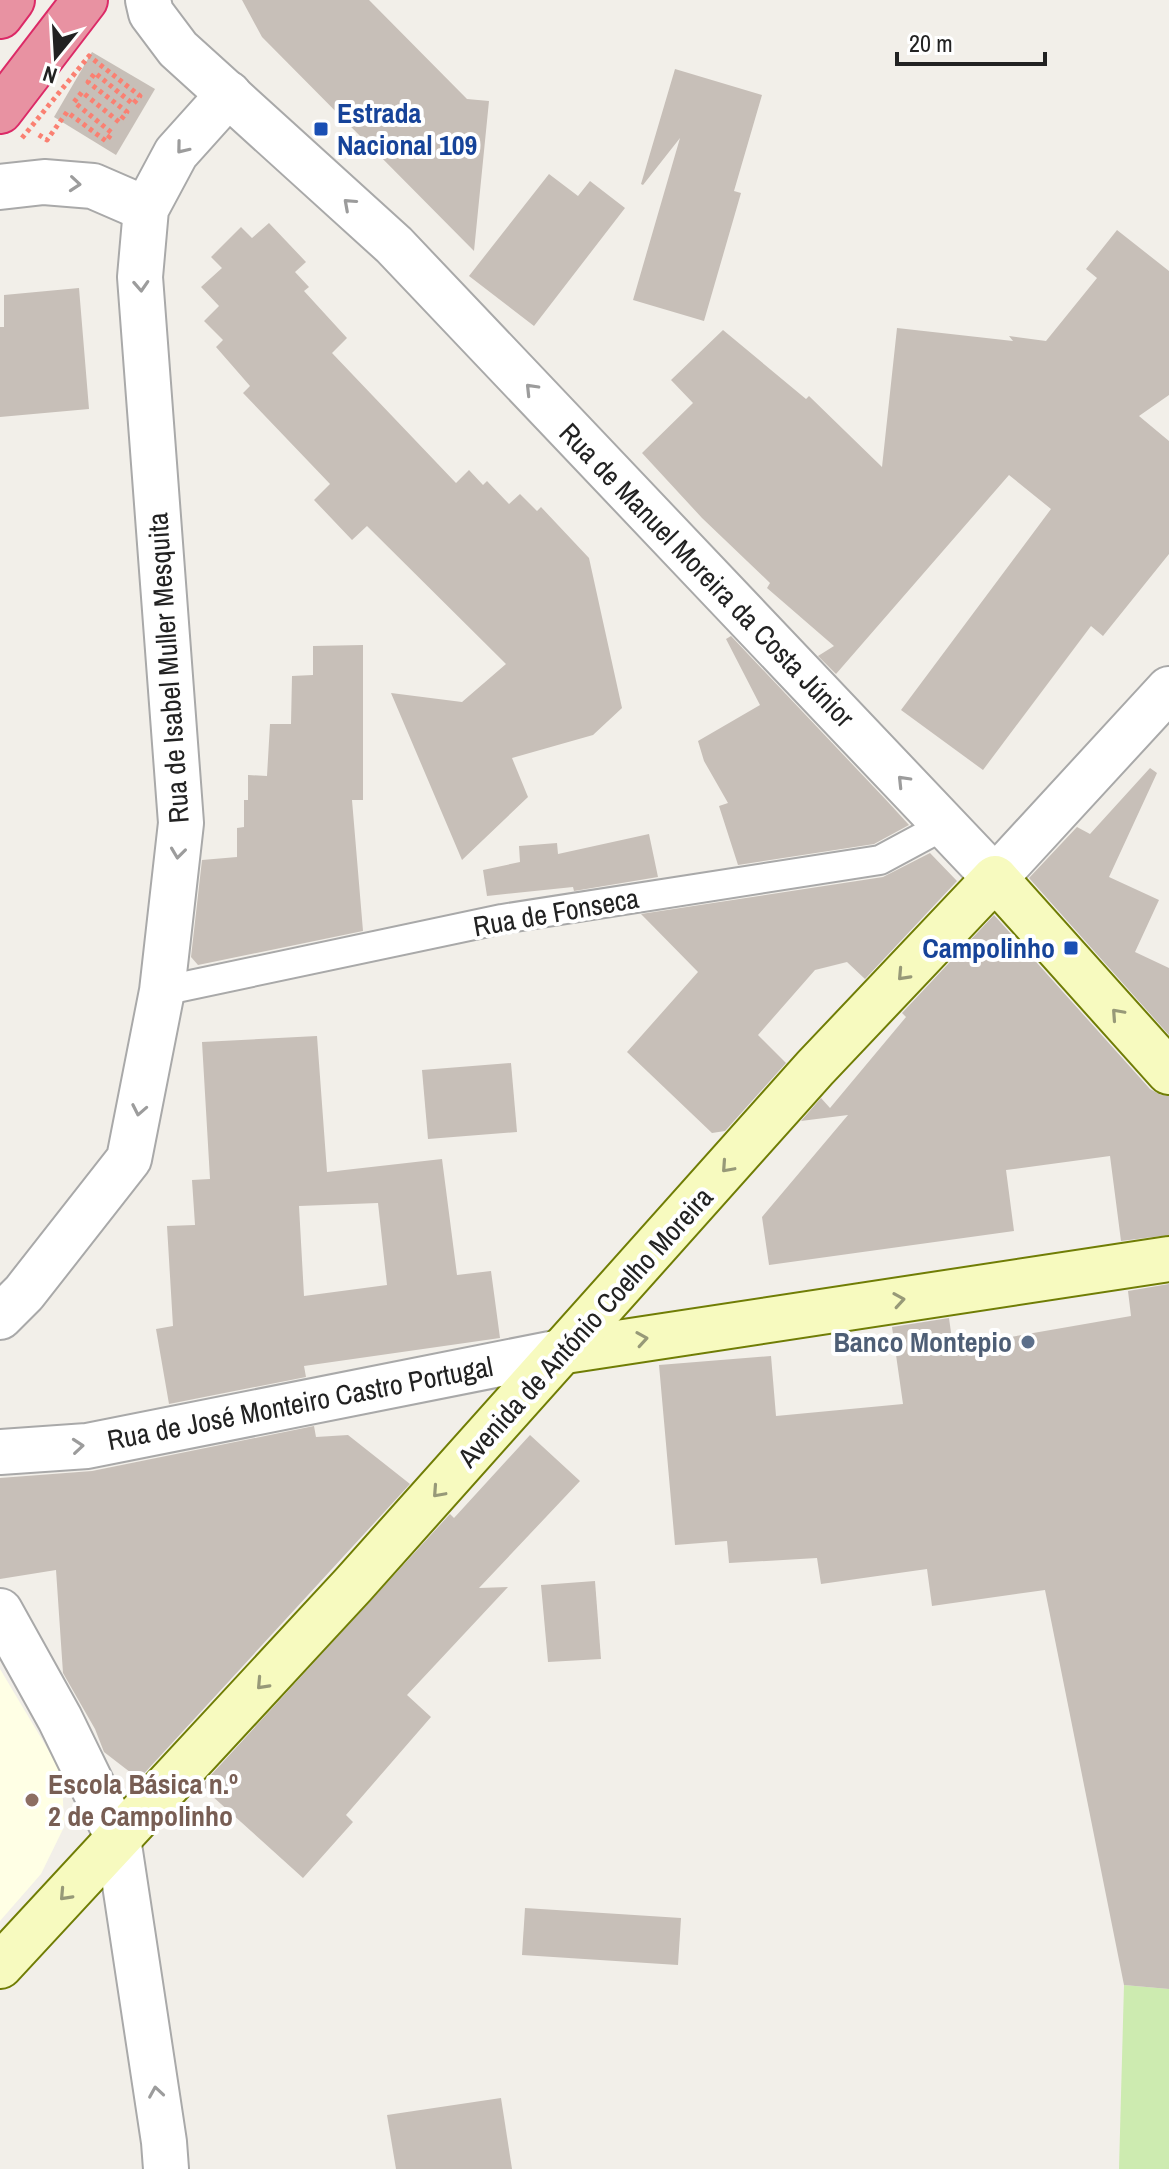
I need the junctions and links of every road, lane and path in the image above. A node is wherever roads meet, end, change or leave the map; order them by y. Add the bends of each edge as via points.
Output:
1 (12, 0) edge
2 (85, 0) edge
3 (148, 0) edge
4 (0, 16) edge
5 (229, 94) junction
6 (19, 127) edge
7 (0, 187) edge
8 (146, 209) junction
9 (1169, 689) edge
10 (945, 825) junction
11 (995, 878) junction
12 (162, 991) junction
13 (1169, 1072) edge
14 (1169, 1259) edge
15 (0, 1317) edge
16 (565, 1351) junction
17 (0, 1452) edge
18 (0, 1611) edge
19 (118, 1838) junction
20 (0, 1966) edge
21 (166, 2169) edge

1 - 4 highway
2 - 6 highway
3 - 5 street, Rua de Manuel Moreira da Costa Júnior via 151,13 178,49
5 -> 8 street via 176,153
10 -> 5 street, Rua de Manuel Moreira da Costa Júnior via 394,245
6 - 6 path, bridge via 47,140 67,112 106,141 112,133 74,102 82,92 119,122 127,112 88,82 95,73 133,104 140,96 89,56
7 -> 8 street via 44,182 93,186
8 -> 12 street, Rua de Isabel Muller Mesquita via 140,277 181,823
9 - 11 street, Avenida de António Coelho Moreira
10 - 11 street, Rua de Manuel Moreira da Costa Júnior
10 - 12 lane, Rua de Fonseca via 880,860 502,919
13 -> 11 main road, Rua de Manuel Moreira da Costa Júnior
11 -> 16 main road, Avenida de António Coelho Moreira via 815,1068
12 -> 15 street, Rua de Isabel Muller Mesquita via 129,1159
16 -> 14 main road, Rua de José Monteiro Castro Portugal
17 -> 16 street, Rua de José Monteiro Castro Portugal via 87,1446
16 -> 19 main road, Avenida de António Coelho Moreira
18 - 19 street
19 -> 20 main road, Avenida de António Coelho Moreira
21 -> 19 street

